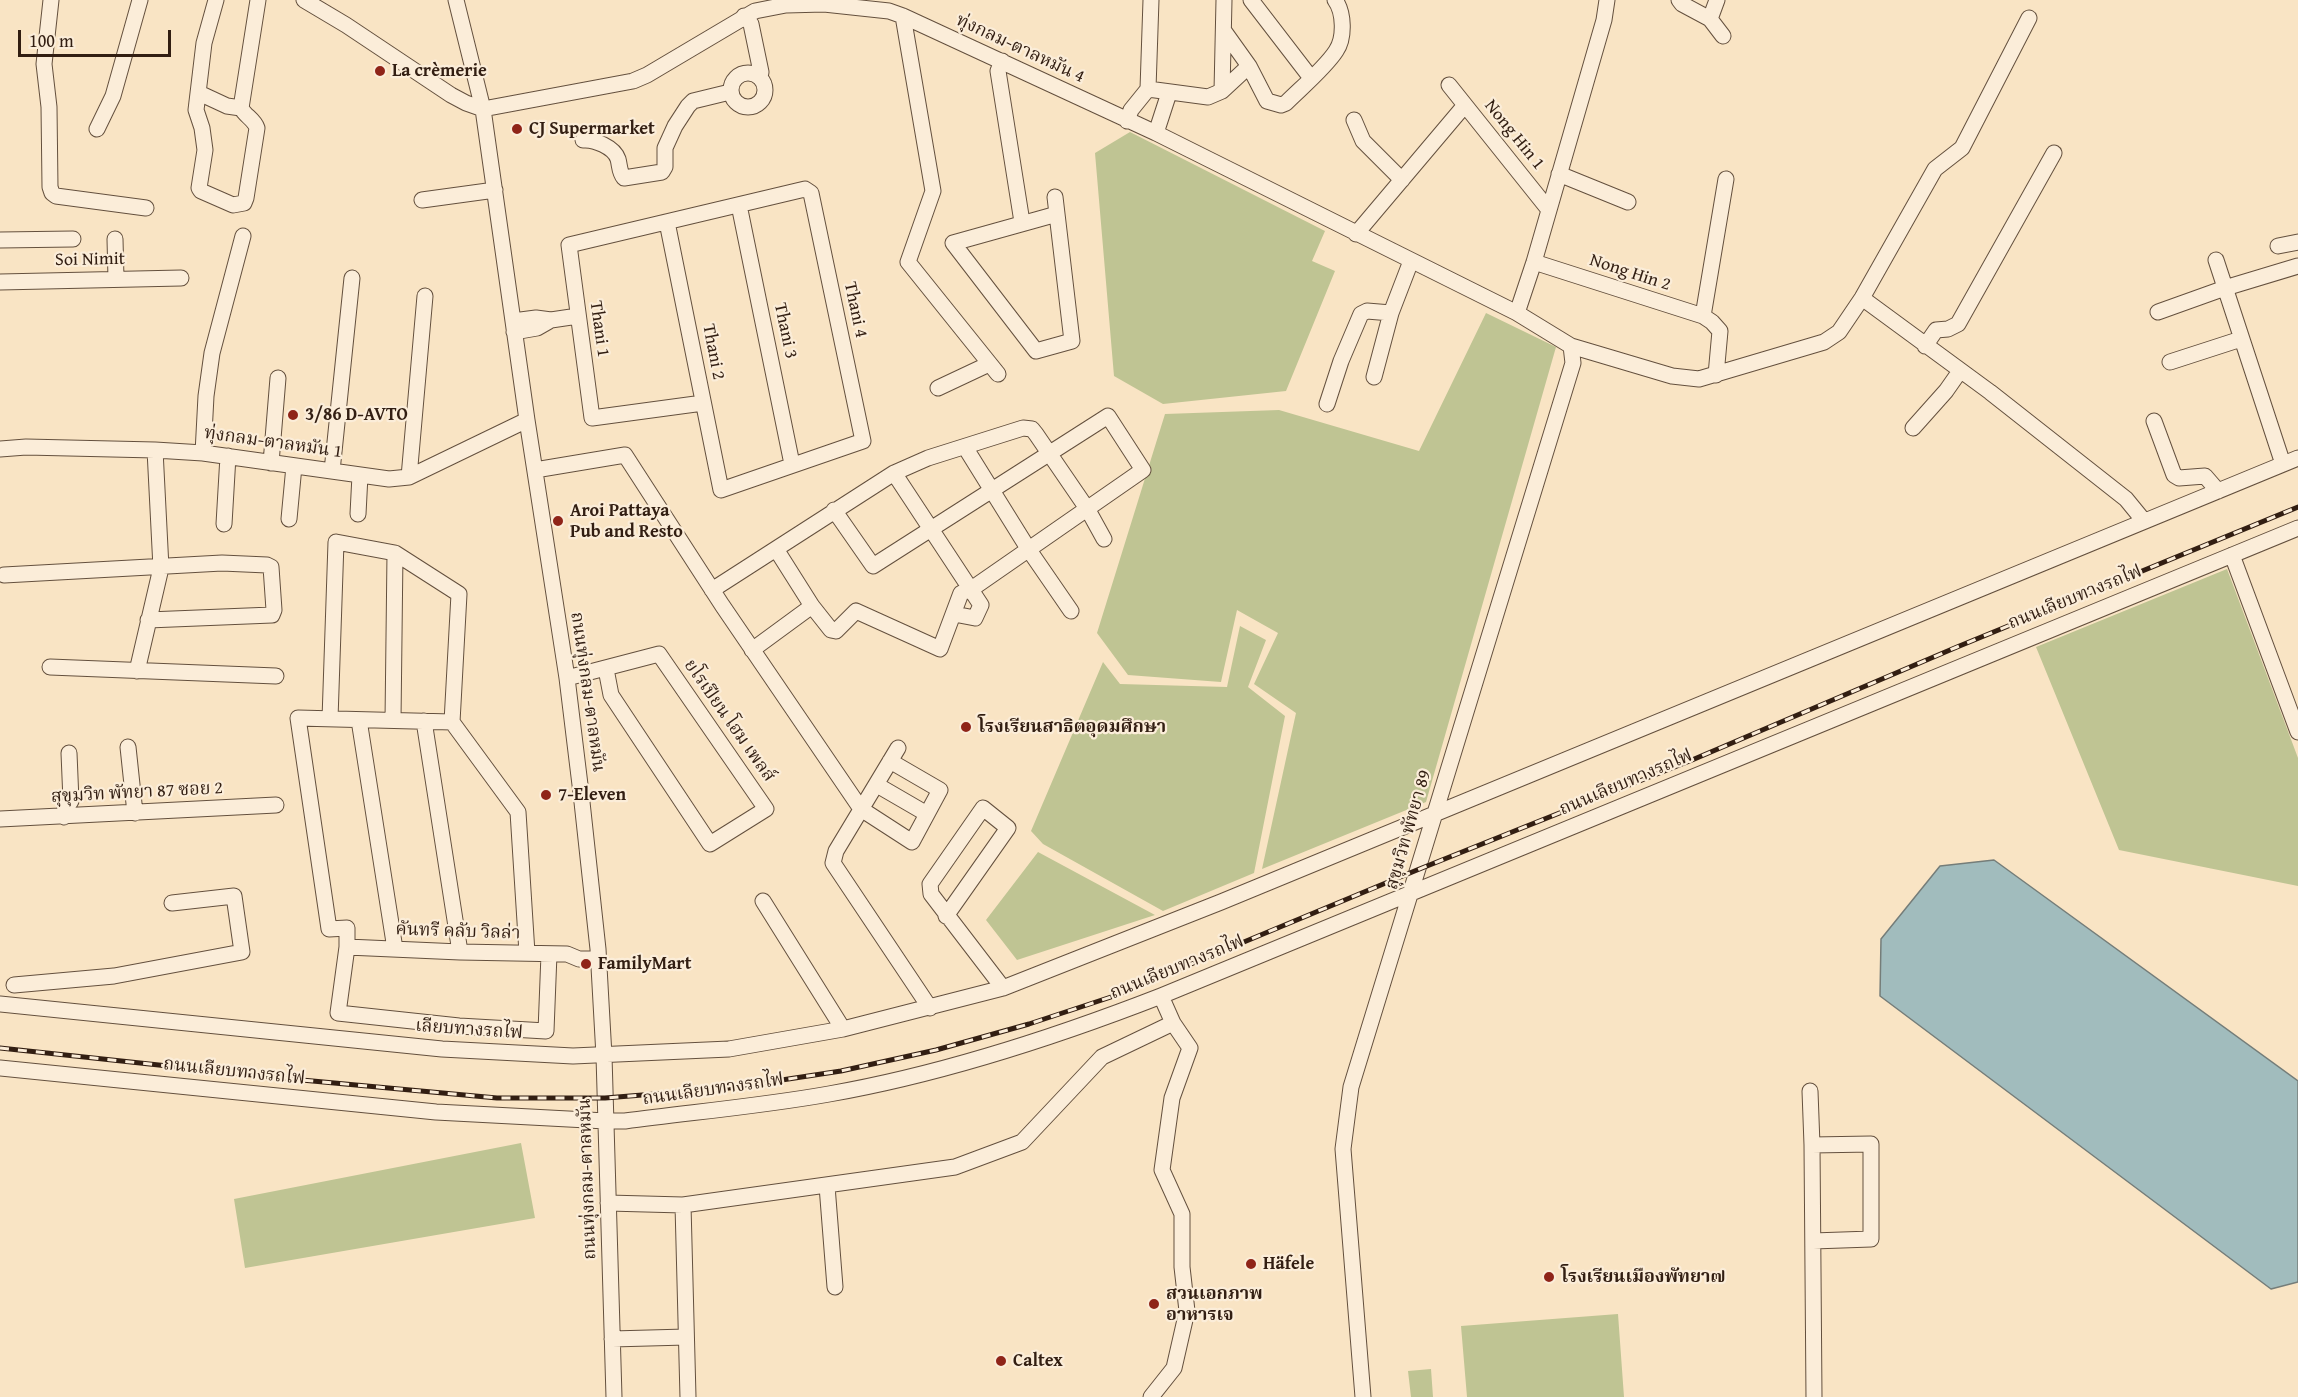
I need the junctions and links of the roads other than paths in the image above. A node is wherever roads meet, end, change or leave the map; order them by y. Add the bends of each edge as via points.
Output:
1 (51, 0) edge
2 (140, 0) edge
3 (216, 0) edge
4 (258, 0) edge
5 (304, 0) edge
6 (456, 0) edge
7 (1151, 0) edge
8 (1224, 0) edge
9 (1251, 0) edge
10 (1335, 0) edge
11 (1607, 0) edge
12 (1679, 0) edge
13 (1717, 0) edge
14 (892, 9) edge
15 (744, 16) junction
16 (2029, 18) dead end
17 (1710, 19) junction
18 (1224, 31) junction
19 (1723, 36) dead end
20 (1002, 61) junction
21 (1250, 66) junction
22 (760, 77) junction
23 (1311, 78) junction
24 (1449, 84) dead end
25 (1148, 89) junction
26 (1222, 91) junction
27 (730, 92) junction
28 (199, 93) junction
29 (1169, 93) junction
30 (1465, 105) junction
31 (241, 108) junction
32 (483, 108) junction
33 (1127, 120) junction
34 (1354, 120) dead end
35 (97, 129) dead end
36 (1156, 133) junction
37 (583, 141) dead end
38 (2054, 153) dead end
39 (1560, 174) junction
40 (1726, 179) dead end
41 (1402, 180) junction
42 (495, 190) junction
43 (1055, 197) dead end
44 (423, 200) dead end
45 (1628, 202) dead end
46 (739, 205) junction
47 (146, 208) dead end
48 (1549, 210) junction
49 (1057, 214) junction
50 (667, 222) junction
51 (1022, 222) junction
52 (1356, 234) junction
53 (243, 236) dead end
54 (73, 239) dead end
55 (115, 239) dead end
56 (0, 240) edge
57 (2298, 242) edge
58 (2278, 246) dead end
59 (2216, 260) dead end
60 (1411, 261) junction
61 (1534, 262) junction
62 (2298, 266) edge
63 (181, 278) dead end
64 (352, 278) dead end
65 (116, 279) junction
66 (0, 282) edge
67 (2225, 288) junction
68 (425, 296) dead end
69 (1862, 298) junction
70 (2158, 312) dead end
71 (1391, 313) junction
72 (1517, 313) junction
73 (578, 316) junction
74 (1708, 319) junction
75 (514, 326) junction
76 (2241, 339) junction
77 (1571, 346) junction
78 (1925, 346) junction
79 (2170, 362) dead end
80 (1960, 371) junction
81 (1716, 375) junction
82 (1374, 376) dead end
83 (278, 378) dead end
84 (938, 388) dead end
85 (703, 403) junction
86 (1327, 404) dead end
87 (527, 420) junction
88 (2154, 421) dead end
89 (1912, 428) dead end
90 (965, 447) junction
91 (0, 449) edge
92 (155, 450) junction
93 (1049, 452) junction
94 (203, 453) junction
95 (228, 456) junction
96 (2298, 458) edge
97 (271, 463) junction
98 (792, 464) junction
99 (2283, 464) junction
100 (294, 466) junction
101 (535, 470) junction
102 (332, 471) junction
103 (894, 473) junction
104 (360, 475) junction
105 (409, 477) junction
106 (2218, 491) junction
107 (991, 492) junction
108 (834, 510) junction
109 (1088, 510) junction
110 (358, 514) dead end
111 (288, 519) dead end
112 (2144, 521) junction
113 (224, 524) dead end
114 (2298, 528) edge
115 (931, 530) junction
116 (1104, 539) dead end
117 (776, 549) junction
118 (1029, 550) junction
119 (395, 553) junction
120 (2232, 555) junction
121 (161, 568) junction
122 (4, 575) dead end
123 (712, 590) junction
124 (970, 590) junction
125 (812, 606) junction
126 (1071, 611) dead end
127 (954, 614) junction
128 (148, 620) junction
129 (752, 650) junction
130 (50, 667) dead end
131 (606, 669) junction
132 (137, 671) junction
133 (276, 676) dead end
134 (567, 678) junction
135 (330, 719) junction
136 (359, 720) junction
137 (393, 720) junction
138 (424, 721) junction
139 (452, 722) junction
140 (2298, 732) edge
141 (128, 747) dead end
142 (69, 753) dead end
143 (877, 784) junction
144 (276, 805) dead end
145 (861, 809) junction
146 (135, 813) junction
147 (1433, 813) junction
148 (927, 814) junction
149 (64, 817) junction
150 (0, 819) edge
151 (1411, 893) junction
152 (763, 901) dead end
153 (172, 903) dead end
154 (946, 916) junction
155 (347, 947) junction
156 (395, 949) junction
157 (460, 952) junction
158 (527, 953) junction
159 (549, 954) junction
160 (598, 954) junction
161 (7, 984) edge
162 (1003, 988) junction
163 (1161, 996) junction
164 (7, 1005) edge
165 (930, 1008) junction
166 (1173, 1023) junction
167 (843, 1029) junction
168 (604, 1056) junction
169 (0, 1068) edge
170 (1810, 1091) dead end
171 (606, 1121) junction
172 (1812, 1145) junction
173 (827, 1186) junction
174 (608, 1203) junction
175 (683, 1205) junction
176 (1813, 1241) junction
177 (836, 1287) dead end
178 (686, 1337) junction
179 (612, 1339) junction
180 (614, 1397) edge
181 (688, 1397) edge
182 (1151, 1397) edge
183 (1363, 1397) edge
184 (1814, 1397) edge

1 - 47 street via 44,75 52,193
2 - 35 street via 113,96
3 - 28 street via 204,43
4 - 31 street
5 - 32 street via 451,95
6 - 32 street, ถนนทุ่งกลม-ตาลหมัน
7 - 25 street
8 - 18 street
9 - 23 street
10 - 23 street via 1342,22 1337,50
11 - 39 street
12 - 17 street
13 - 17 street
14 - 15 street, ทุ่งกลม-ตาลหมัน 4 via 795,4
14 - 20 street, ทุ่งกลม-ตาลหมัน 4
14 - 84 street via 933,191 908,262 944,316 994,369
15 - 22 street via 751,24
15 - 32 street, ทุ่งกลม-ตาลหมัน 4 via 633,81
16 - 69 street via 1962,148 1942,162 1929,178
17 - 19 street
18 - 21 street
18 - 26 street
20 - 33 street, ทุ่งกลม-ตาลหมัน 4
20 - 51 street via 998,71
21 - 23 street via 1267,101 1281,105
21 - 26 street
22 - 27 street via 754,73 739,75
22 - 27 street via 765,89 756,105 738,104
24 - 30 street, Nong Hin 1
25 - 29 street
25 - 33 street
26 - 29 street via 1208,97
27 - 37 street via 688,105 665,148 662,172 624,178 612,151 591,140
28 - 31 street
28 - 31 street via 196,110 205,150 199,188 233,205 246,198 257,128
29 - 36 street
30 - 41 street
30 - 48 street, Nong Hin 1
32 - 42 street, ถนนทุ่งกลม-ตาลหมัน
33 - 36 street, ทุ่งกลม-ตาลหมัน 4
34 - 41 street via 1363,141
36 - 52 street, ทุ่งกลม-ตาลหมัน 4
38 - 78 street via 1958,324 1936,330
39 - 45 street
39 - 48 street
40 - 74 street
41 - 52 street
42 - 44 street
42 - 75 street, ถนนทุ่งกลม-ตาลหมัน
43 - 49 street
46 - 50 street
46 - 98 street, Thani 3
46 - 98 street, Thani 4 via 805,189 811,194 863,441
48 - 61 street
49 - 51 street
49 - 51 street via 1072,341 1036,351 953,243
50 - 73 street, Thani 1 via 569,245
50 - 85 street, Thani 2
52 - 60 street, ทุ่งกลม-ตาลหมัน 4
53 - 94 street via 212,353
54 - 56 street
55 - 65 street
57 - 58 street
59 - 67 street
60 - 71 street
60 - 72 street, ทุ่งกลม-ตาลหมัน 4
61 - 72 street
61 - 74 street, Nong Hin 2
62 - 67 street
63 - 65 street, Soi Nimit
64 - 102 street
65 - 66 street, Soi Nimit
67 - 70 street
67 - 76 street
68 - 105 street
69 - 78 street
69 - 81 street via 1839,332 1824,342
71 - 82 street
71 - 86 street via 1361,314
72 - 77 street
73 - 75 street via 536,318
73 - 85 street, Thani 1 via 592,418
74 - 81 street via 1720,331
75 - 87 street, ถนนทุ่งกลม-ตาลหมัน
76 - 79 street
76 - 99 street
77 - 81 street via 1672,376 1699,379
77 - 147 street, สุขุมวิท พัทยา 89 via 1573,363
78 - 80 street
80 - 89 street
80 - 112 street via 2126,499
83 - 97 street
85 - 98 street, Thani 2 via 721,490
87 - 101 street, ถนนทุ่งกลม-ตาลหมัน
87 - 105 street, ทุ่งกลม-ตาลหมัน 1
88 - 106 street via 2174,475 2205,476
90 - 93 street via 1027,428
90 - 103 street
90 - 107 street
91 - 92 street, ทุ่งกลม-ตาลหมัน 1
92 - 94 street, ทุ่งกลม-ตาลหมัน 1
92 - 121 street
93 - 107 street
93 - 109 street
93 - 109 street via 1108,416 1143,470
94 - 95 street, ทุ่งกลม-ตาลหมัน 1
95 - 97 street, ทุ่งกลม-ตาลหมัน 1
95 - 113 street
96 - 99 street
97 - 100 street, ทุ่งกลม-ตาลหมัน 1
99 - 106 street
100 - 102 street, ทุ่งกลม-ตาลหมัน 1
100 - 111 street
101 - 123 street via 625,455
101 - 134 street, ถนนทุ่งกลม-ตาลหมัน
102 - 104 street, ทุ่งกลม-ตาลหมัน 1
103 - 108 street
103 - 115 street
104 - 105 street, ทุ่งกลม-ตาลหมัน 1
104 - 110 street
106 - 112 street
107 - 115 street
107 - 118 street
108 - 115 street via 873,566
108 - 117 street
109 - 116 street
109 - 118 street
112 - 147 street
114 - 120 street, ถนนเลียบทางรถไฟ
115 - 124 street
117 - 123 street
117 - 125 street
118 - 124 street
118 - 126 street
119 - 135 street via 336,542
119 - 137 street
119 - 139 street via 459,594
120 - 140 street
120 - 151 street, ถนนเลียบทางรถไฟ
121 - 122 street
121 - 128 street
121 - 128 street via 222,563 267,565 273,571 274,610 266,617
123 - 129 street
124 - 127 street via 961,593
124 - 127 street via 981,605 975,618
125 - 127 street via 831,630 836,631 856,611 940,649
125 - 129 street
128 - 132 street
129 - 145 street
130 - 132 street
131 - 131 street, ยโรเปียน โฮม เพลส์ via 611,694 710,844 766,809 659,654
131 - 134 street, ยโรเปียน โฮม เพลส์
132 - 133 street
134 - 160 street, ถนนทุ่งกลม-ตาลหมัน
135 - 136 street
135 - 155 street via 298,718 329,929 347,928
136 - 137 street
136 - 156 street
137 - 138 street
138 - 139 street
138 - 157 street
139 - 158 street via 518,812
141 - 146 street
142 - 149 street via 71,801 64,809
143 - 145 street
143 - 148 street
143 - 148 street via 894,754 940,790
144 - 146 street, สุขุมวิท พัทยา 87 ซอย 2
145 - 148 street via 912,842
145 - 165 street via 833,863
146 - 149 street, สุขุมวิท พัทยา 87 ซอย 2
147 - 151 street, สุขุมวิท พัทยา 89
147 - 162 street
149 - 150 street, สุขุมวิท พัทยา 87 ซอย 2
151 - 163 street, ถนนเลียบทางรถไฟ
151 - 183 street, สุขุมวิท พัทยา 89 via 1351,1087 1343,1149
152 - 167 street
153 - 161 street via 234,896 242,952 114,976
154 - 154 street via 929,891 930,884 983,808 1008,828
154 - 162 street
155 - 156 street, คันทรี คลับ วิลล่า
155 - 159 street via 338,1013 459,1026 546,1030
156 - 157 street, คันทรี คลับ วิลล่า
157 - 158 street, คันทรี คลับ วิลล่า
158 - 159 street, คันทรี คลับ วิลล่า
159 - 160 street, คันทรี คลับ วิลล่า via 567,954 578,949
160 - 168 street, ถนนทุ่งกลม-ตาลหมัน
161 - 164 street
162 - 165 street
163 - 166 street
163 - 171 street, ถนนเลียบทางรถไฟ via 1013,1050 921,1074 828,1094
164 - 168 street, เลียบทางรถไฟ via 441,1049
165 - 167 street
166 - 173 street via 1102,1057 1022,1142 955,1167
166 - 182 street via 1190,1048 1172,1098 1162,1170 1182,1214 1187,1311 1174,1368
167 - 168 street via 729,1049
168 - 171 street, ถนนทุ่งกลม-ตาลหมัน
169 - 171 street, ถนนเลียบทางรถไฟ via 436,1112
170 - 172 street
171 - 174 street, ถนนทุ่งกลม-ตาลหมัน
172 - 176 street
172 - 176 street via 1871,1144 1871,1239
173 - 175 street
173 - 177 street
174 - 175 street
174 - 179 street, ถนนทุ่งกลม-ตาลหมัน
175 - 178 street
176 - 184 street
178 - 179 street
178 - 181 street
179 - 180 street, ถนนทุ่งกลม-ตาลหมัน

